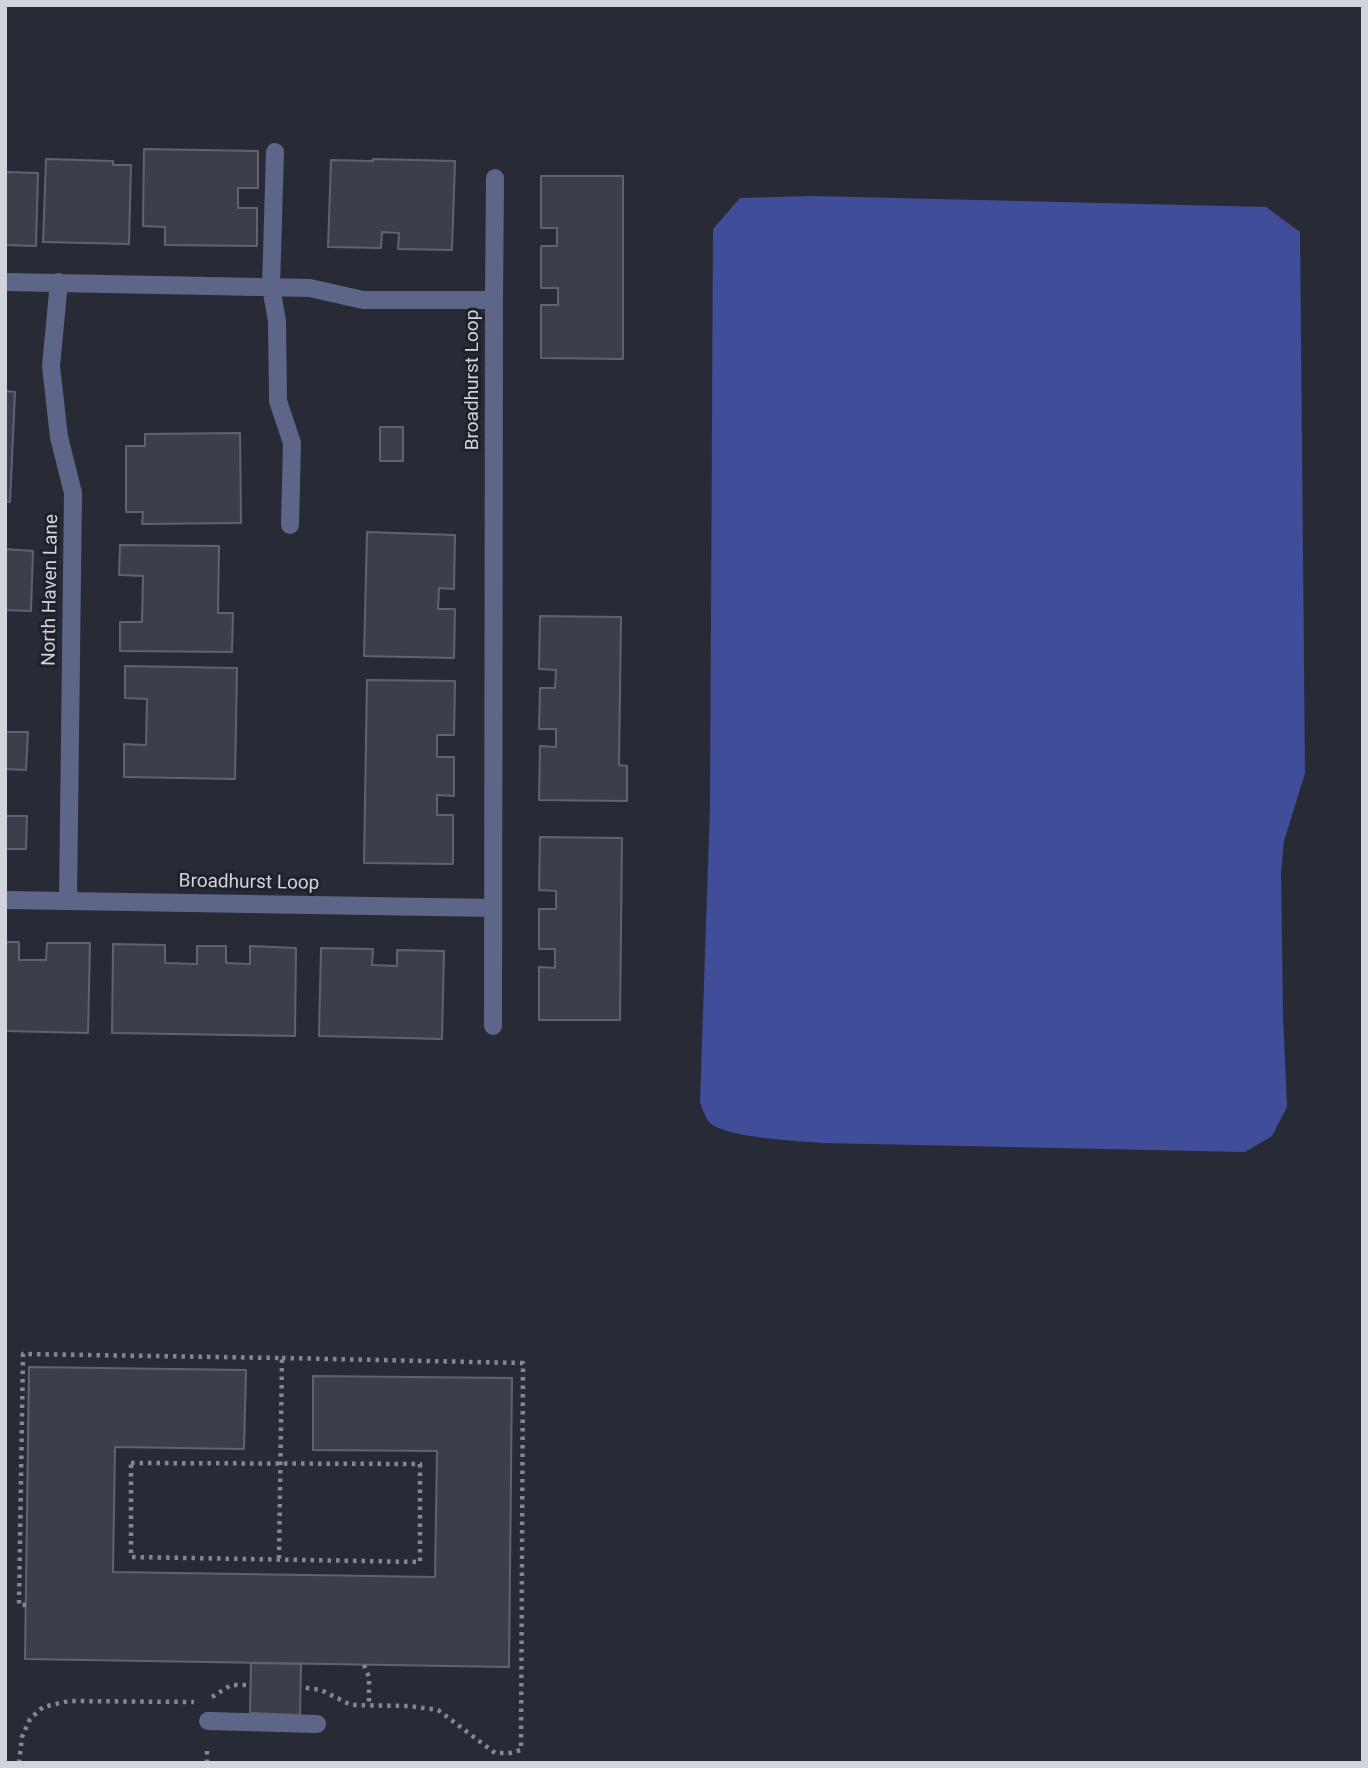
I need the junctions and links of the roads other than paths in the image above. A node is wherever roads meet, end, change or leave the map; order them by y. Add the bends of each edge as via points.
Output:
1 (275, 152) dead end
2 (495, 178) dead end
3 (5, 282) edge
4 (59, 282) junction
5 (271, 287) junction
6 (494, 300) junction
7 (290, 525) dead end
8 (5, 900) edge
9 (68, 901) junction
10 (493, 908) junction
11 (493, 1026) dead end
12 (208, 1721) dead end
13 (317, 1724) dead end

1 - 5 street
2 - 6 street
3 - 4 street, Broadhurst Loop
4 - 5 street, Broadhurst Loop
4 - 9 street, North Haven Lane via 51,366 59,437 73,493
5 - 6 street, Broadhurst Loop via 310,288 363,300
5 - 7 street via 277,321 278,401 292,443
6 - 10 street, Broadhurst Loop
8 - 9 street, Broadhurst Loop
9 - 10 street, Broadhurst Loop
10 - 11 street, Broadhurst Loop
12 - 13 street

